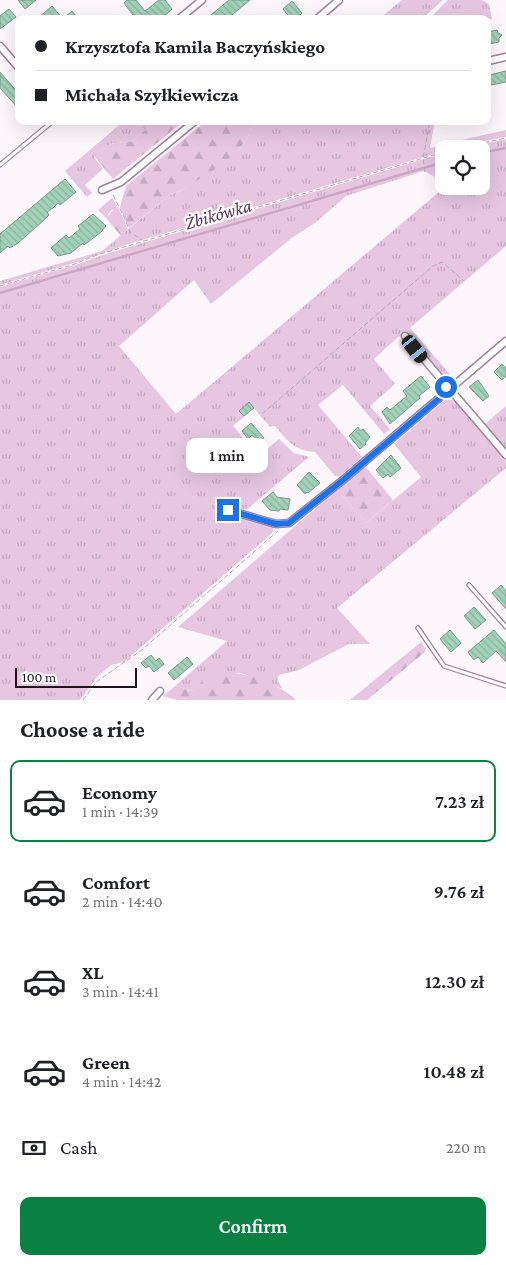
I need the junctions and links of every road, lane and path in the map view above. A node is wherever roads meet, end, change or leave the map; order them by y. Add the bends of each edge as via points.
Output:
1 (202, 0) edge
2 (339, 0) edge
3 (185, 15) edge
4 (322, 15) edge
5 (0, 46) edge
6 (506, 58) edge
7 (491, 60) edge
8 (15, 63) edge
9 (47, 125) edge
10 (190, 125) edge
11 (429, 125) edge
12 (506, 138) edge
13 (490, 141) edge
14 (435, 155) edge
15 (423, 158) junction
16 (0, 165) edge
17 (425, 172) dead end
18 (102, 190) dead end
19 (113, 195) dead end
20 (143, 241) junction
21 (464, 281) dead end
22 (0, 286) edge
23 (405, 336) dead end
24 (506, 341) edge
25 (449, 390) junction
26 (262, 414) dead end
27 (506, 455) edge
28 (228, 510) dead end
29 (283, 524) junction
30 (469, 585) dead end
31 (506, 627) edge
32 (418, 628) dead end
33 (506, 686) edge
34 (160, 692) dead end
35 (83, 700) edge
36 (152, 700) edge

1 - 3 street
2 - 4 street
5 - 8 street
6 - 7 street
9 - 16 lane
10 - 18 street via 121,182
11 - 15 path
12 - 13 path
14 - 15 path
15 - 17 path
15 - 20 path
19 - 20 path via 130,232
20 - 22 path
21 - 26 path via 442,262 433,266
23 - 25 street
24 - 25 street
25 - 27 street
25 - 29 street via 294,520
28 - 29 street
29 - 35 path via 143,649 96,682
30 - 31 lane
32 - 33 lane via 444,666
34 - 36 street

